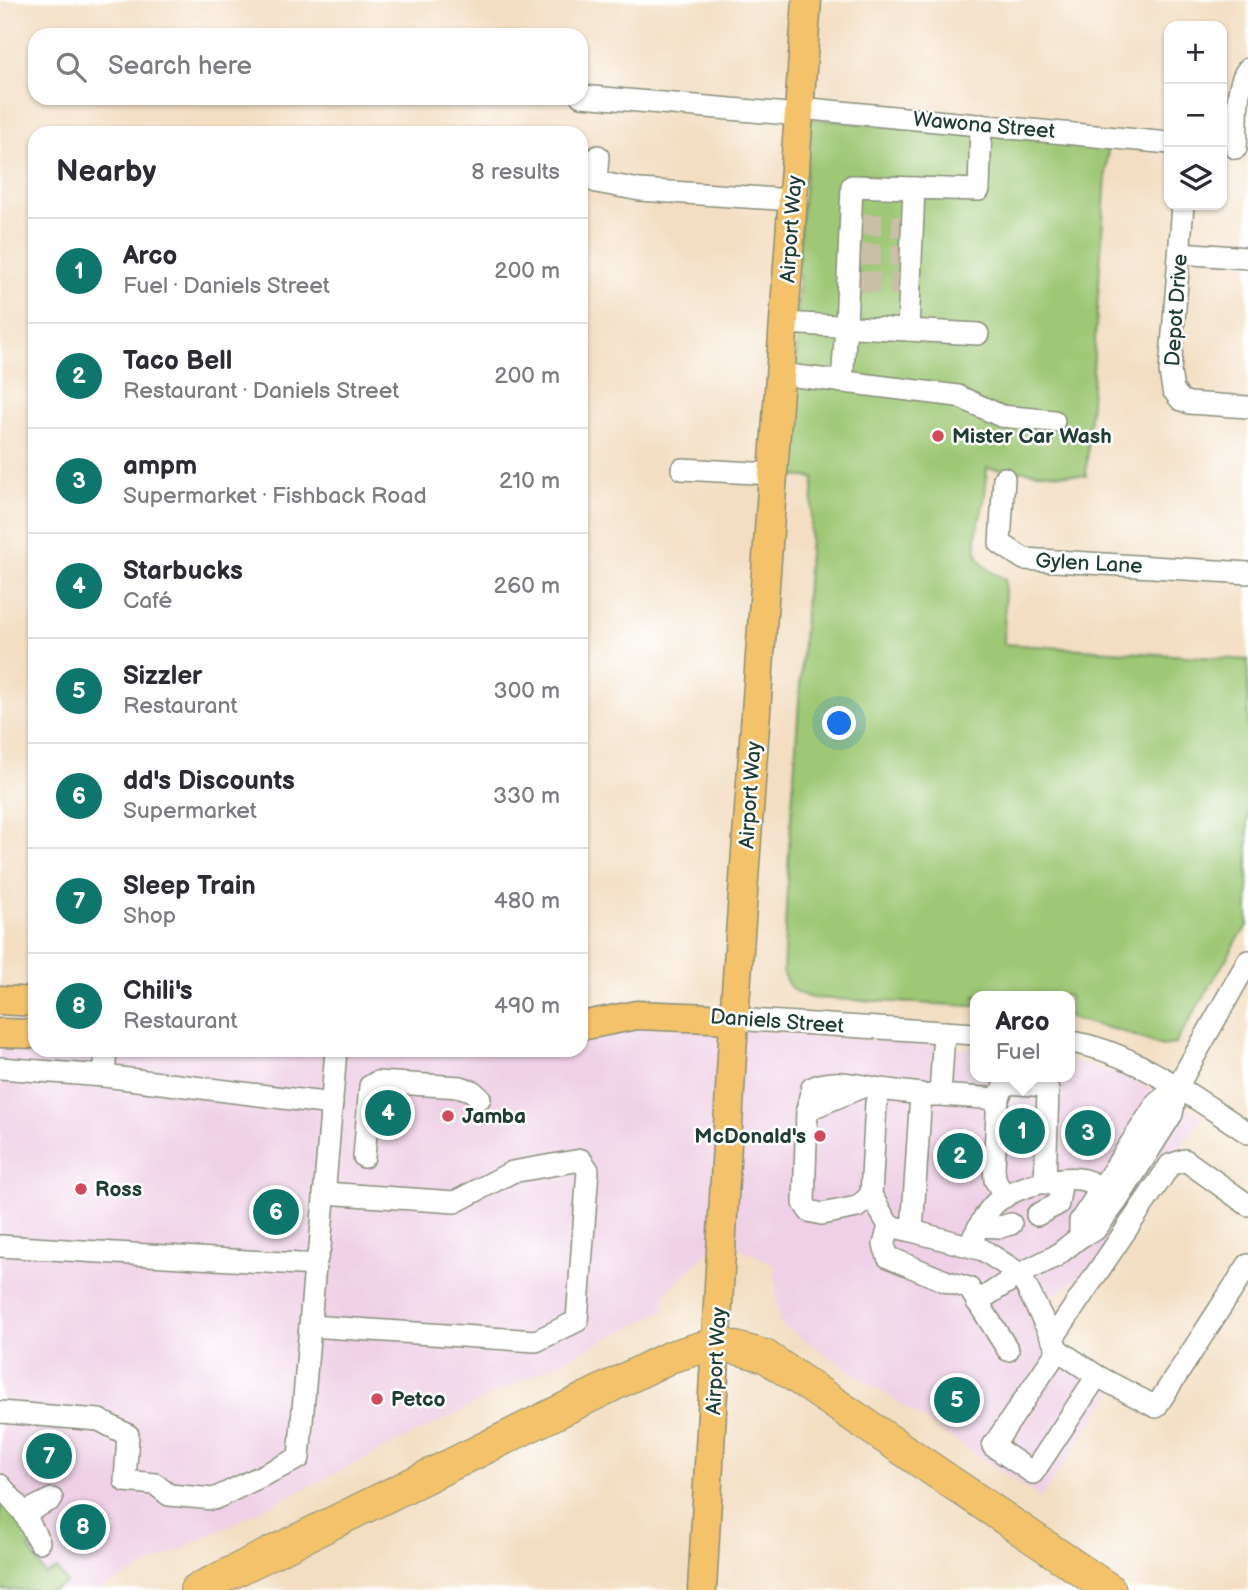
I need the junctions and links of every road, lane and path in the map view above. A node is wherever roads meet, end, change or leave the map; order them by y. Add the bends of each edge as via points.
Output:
1 (807, 0) edge
2 (1248, 69) edge
3 (588, 96) edge
4 (799, 111) junction
5 (981, 125) junction
6 (1164, 143) edge
7 (1235, 148) edge
8 (598, 156) dead end
9 (914, 188) junction
10 (793, 200) junction
11 (1183, 210) edge
12 (1180, 253) junction
13 (1248, 258) edge
14 (784, 323) junction
15 (846, 326) junction
16 (908, 330) junction
17 (978, 334) dead end
18 (780, 374) junction
19 (842, 382) junction
20 (1241, 407) edge
21 (1054, 421) dead end
22 (682, 469) dead end
23 (773, 474) junction
24 (1004, 478) dead end
25 (1248, 573) edge
26 (1248, 961) edge
27 (0, 1000) edge
28 (28, 1002) edge
29 (734, 1019) junction
30 (588, 1025) edge
31 (944, 1032) junction
32 (0, 1033) edge
33 (28, 1034) edge
34 (970, 1034) edge
35 (1075, 1043) edge
36 (105, 1057) edge
37 (335, 1057) edge
38 (0, 1068) edge
39 (104, 1076) junction
40 (1177, 1087) junction
41 (872, 1088) junction
42 (931, 1095) junction
43 (480, 1098) dead end
44 (998, 1099) junction
45 (332, 1104) junction
46 (1248, 1133) edge
47 (364, 1157) dead end
48 (1053, 1181) junction
49 (324, 1193) junction
50 (871, 1195) junction
51 (1109, 1195) junction
52 (1005, 1197) junction
53 (1248, 1205) edge
54 (1137, 1214) junction
55 (1037, 1215) dead end
56 (1011, 1224) dead end
57 (889, 1226) junction
58 (980, 1226) junction
59 (912, 1231) junction
60 (969, 1245) junction
61 (0, 1246) edge
62 (315, 1265) junction
63 (1248, 1265) edge
64 (1020, 1274) junction
65 (977, 1302) junction
66 (310, 1326) junction
67 (717, 1343) junction
68 (1056, 1344) junction
69 (1008, 1350) dead end
70 (1097, 1376) junction
71 (0, 1412) edge
72 (0, 1485) edge
73 (52, 1499) dead end
74 (24, 1513) junction
75 (39, 1542) dead end
76 (196, 1590) edge
77 (702, 1590) edge
78 (1110, 1590) edge

1 - 4 main road, Airport Way
2 - 7 street via 1240,87
3 - 4 street, Wawona Street
4 - 5 street, Wawona Street
4 - 10 main road, Airport Way
5 - 6 street, Wawona Street
5 - 9 street via 979,190
8 - 10 street via 596,182 640,190
9 - 15 street via 852,186 853,281
9 - 16 street via 904,284
10 - 14 main road, Airport Way
11 - 12 street, Depot Drive
12 - 13 street
12 - 20 street, Depot Drive via 1170,372 1173,390 1189,403
14 - 15 street
14 - 18 main road, Airport Way
15 - 16 street
15 - 19 street
16 - 17 street
18 - 19 street
18 - 23 main road, Airport Way
19 - 21 street via 958,396 1001,416
22 - 23 street
23 - 29 main road, Airport Way
24 - 25 street, Gylen Lane via 1000,543 1024,559
26 - 40 street
27 - 28 main road
29 - 30 main road, Daniels Street via 637,1015
29 - 31 street, Daniels Street
29 - 67 main road, Airport Way
31 - 34 street, Daniels Street
31 - 42 street
32 - 33 main road
35 - 40 street via 1126,1060
36 - 39 street
37 - 45 street
38 - 39 street
39 - 45 street
40 - 46 street
40 - 51 street via 1157,1103
41 - 42 street
41 - 50 street via 876,1103
41 - 50 street via 823,1083 812,1088 804,1203 809,1211 822,1214 857,1206
42 - 44 street
42 - 59 street
43 - 47 street via 461,1087 377,1082 370,1086
44 - 48 street via 1008,1083 1048,1090
44 - 52 street via 994,1167 995,1180
45 - 49 street
48 - 51 street via 1084,1180
48 - 52 street
48 - 55 street via 1058,1204
49 - 62 street
49 - 66 street via 455,1202 512,1172 581,1160 588,1170 577,1321 536,1341
50 - 57 street
51 - 54 street
51 - 64 street via 1080,1221 1080,1237 1056,1256
52 - 58 street
53 - 54 street via 1185,1160 1170,1165
54 - 68 street
56 - 58 street
57 - 59 street
57 - 65 street via 884,1245 888,1257 969,1288
58 - 60 street
59 - 60 street
60 - 64 street
61 - 62 street
62 - 66 street
63 - 70 street via 1156,1407
64 - 65 street
64 - 68 street
65 - 69 street
66 - 71 street via 299,1458 214,1499 169,1496 155,1484 125,1481 128,1435 99,1420
67 - 76 highway via 670,1357
67 - 77 main road, Airport Way
67 - 78 highway via 765,1356
68 - 70 street
68 - 70 street via 993,1446 1033,1473
72 - 74 street
73 - 74 street
74 - 75 street

